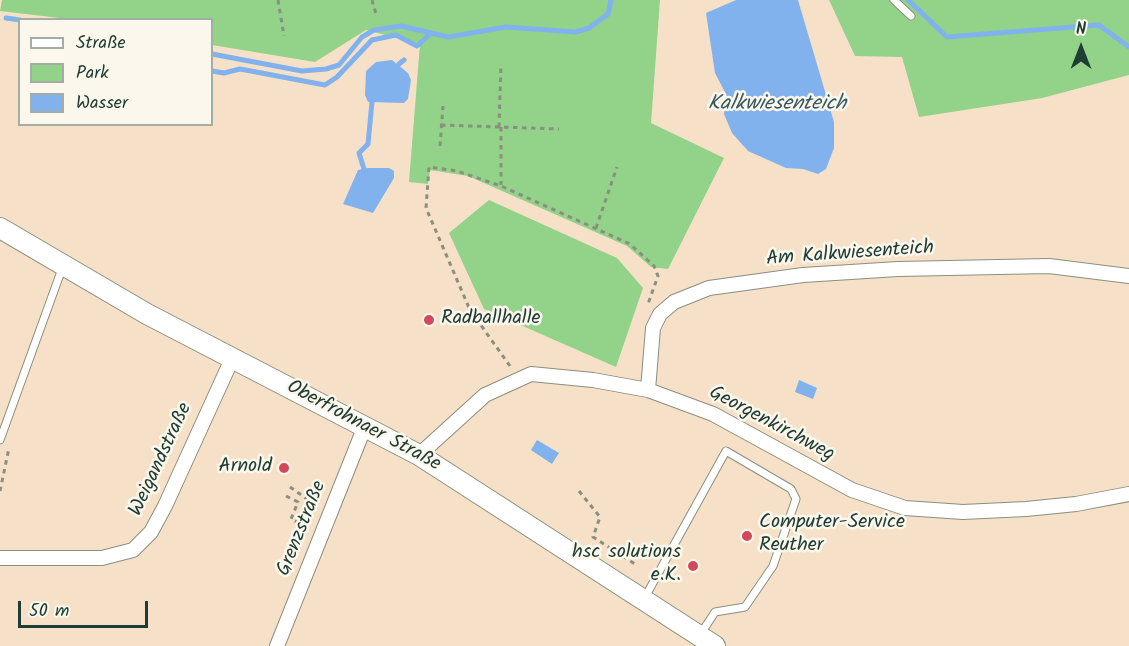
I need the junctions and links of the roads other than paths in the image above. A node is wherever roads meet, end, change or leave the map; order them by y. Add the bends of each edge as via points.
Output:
1 (894, 0) edge
2 (911, 16) dead end
3 (0, 228) edge
4 (63, 266) junction
5 (1129, 276) edge
6 (232, 359) junction
7 (648, 390) junction
8 (365, 426) junction
9 (0, 440) edge
10 (419, 455) junction
11 (1129, 494) edge
12 (0, 558) edge
13 (644, 599) junction
14 (708, 641) edge
15 (277, 646) edge

1 - 2 lane
3 - 4 main road, Oberfrohnaer Straße
4 - 6 main road, Oberfrohnaer Straße
4 - 9 lane
5 - 7 street, Am Kalkwiesenteich via 1049,266 898,269 804,275 709,288 674,302 660,314 653,327
6 - 8 main road, Oberfrohnaer Straße
6 - 12 street, Weigandstraße via 165,506 151,532 133,550 102,558
7 - 10 street, Georgenkirchweg via 531,374 485,395
7 - 11 street, Georgenkirchweg via 713,414 852,490 904,508 963,512 1026,509
8 - 10 main road, Oberfrohnaer Straße
8 - 15 street, Grenzstraße
10 - 13 main road, Oberfrohnaer Straße
13 - 14 main road, Oberfrohnaer Straße
13 - 14 lane via 726,451 791,489 796,499 773,566 745,607 716,612

